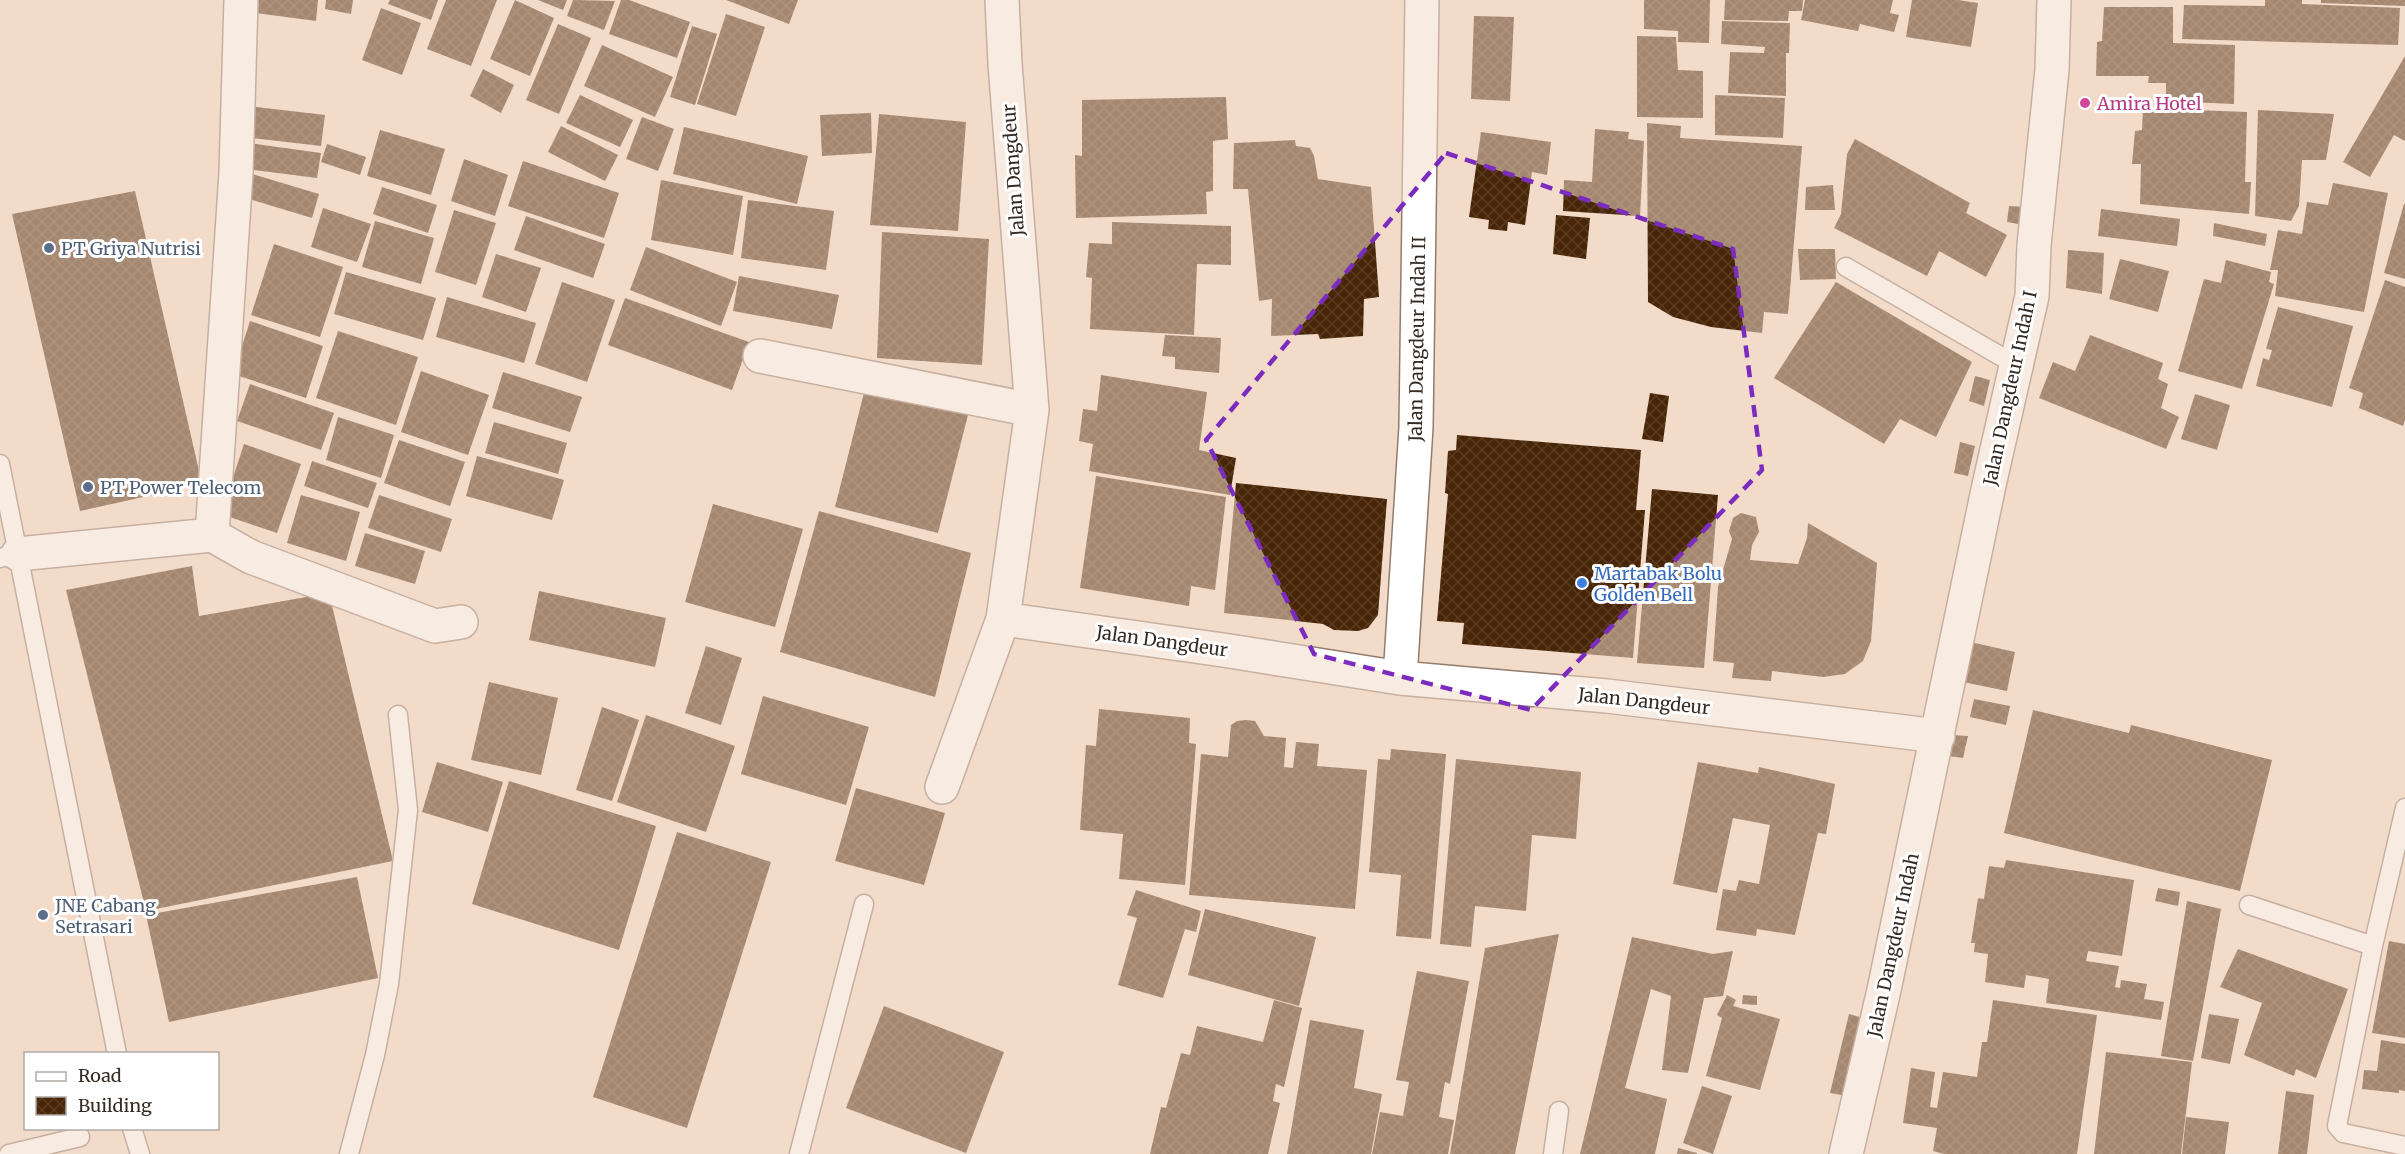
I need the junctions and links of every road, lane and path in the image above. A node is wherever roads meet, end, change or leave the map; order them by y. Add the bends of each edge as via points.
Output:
1 (241, 0) edge
2 (1002, 0) edge
3 (1422, 0) edge
4 (2054, 0) edge
5 (1846, 267) dead end
6 (760, 356) dead end
7 (2016, 365) junction
8 (1032, 410) junction
9 (0, 464) edge
10 (212, 535) junction
11 (9, 556) edge
12 (1003, 619) junction
13 (461, 622) dead end
14 (1400, 678) junction
15 (398, 715) dead end
16 (1938, 736) junction
17 (942, 787) dead end
18 (2405, 808) edge
19 (864, 904) dead end
20 (2249, 905) dead end
21 (2373, 946) junction
22 (117, 1052) edge
23 (1559, 1111) dead end
24 (133, 1130) edge
25 (80, 1137) dead end
26 (2405, 1146) edge
27 (9, 1154) edge
28 (140, 1154) edge
29 (350, 1154) edge
30 (800, 1154) edge
31 (1553, 1154) edge
32 (1846, 1154) edge

1 - 10 street via 236,173
2 - 8 street, Jalan Dangdeur
3 - 14 street, Jalan Dangdeur Indah II via 1416,427
4 - 7 street, Jalan Dangdeur Indah I via 2052,70 2032,296
5 - 7 lane
6 - 8 street
7 - 16 street, Jalan Dangdeur Indah I
8 - 12 street, Jalan Dangdeur
9 - 11 lane
10 - 11 street
10 - 13 street via 251,557 435,626
11 - 22 lane
12 - 14 street, Jalan Dangdeur
12 - 17 street
14 - 16 street, Jalan Dangdeur via 1607,696
15 - 29 lane via 408,810 390,972 375,1055
16 - 32 street, Jalan Dangdeur Indah
18 - 21 lane
19 - 30 lane
20 - 21 lane
21 - 26 lane via 2337,1126 2343,1133
23 - 31 lane
24 - 28 lane
25 - 27 lane

